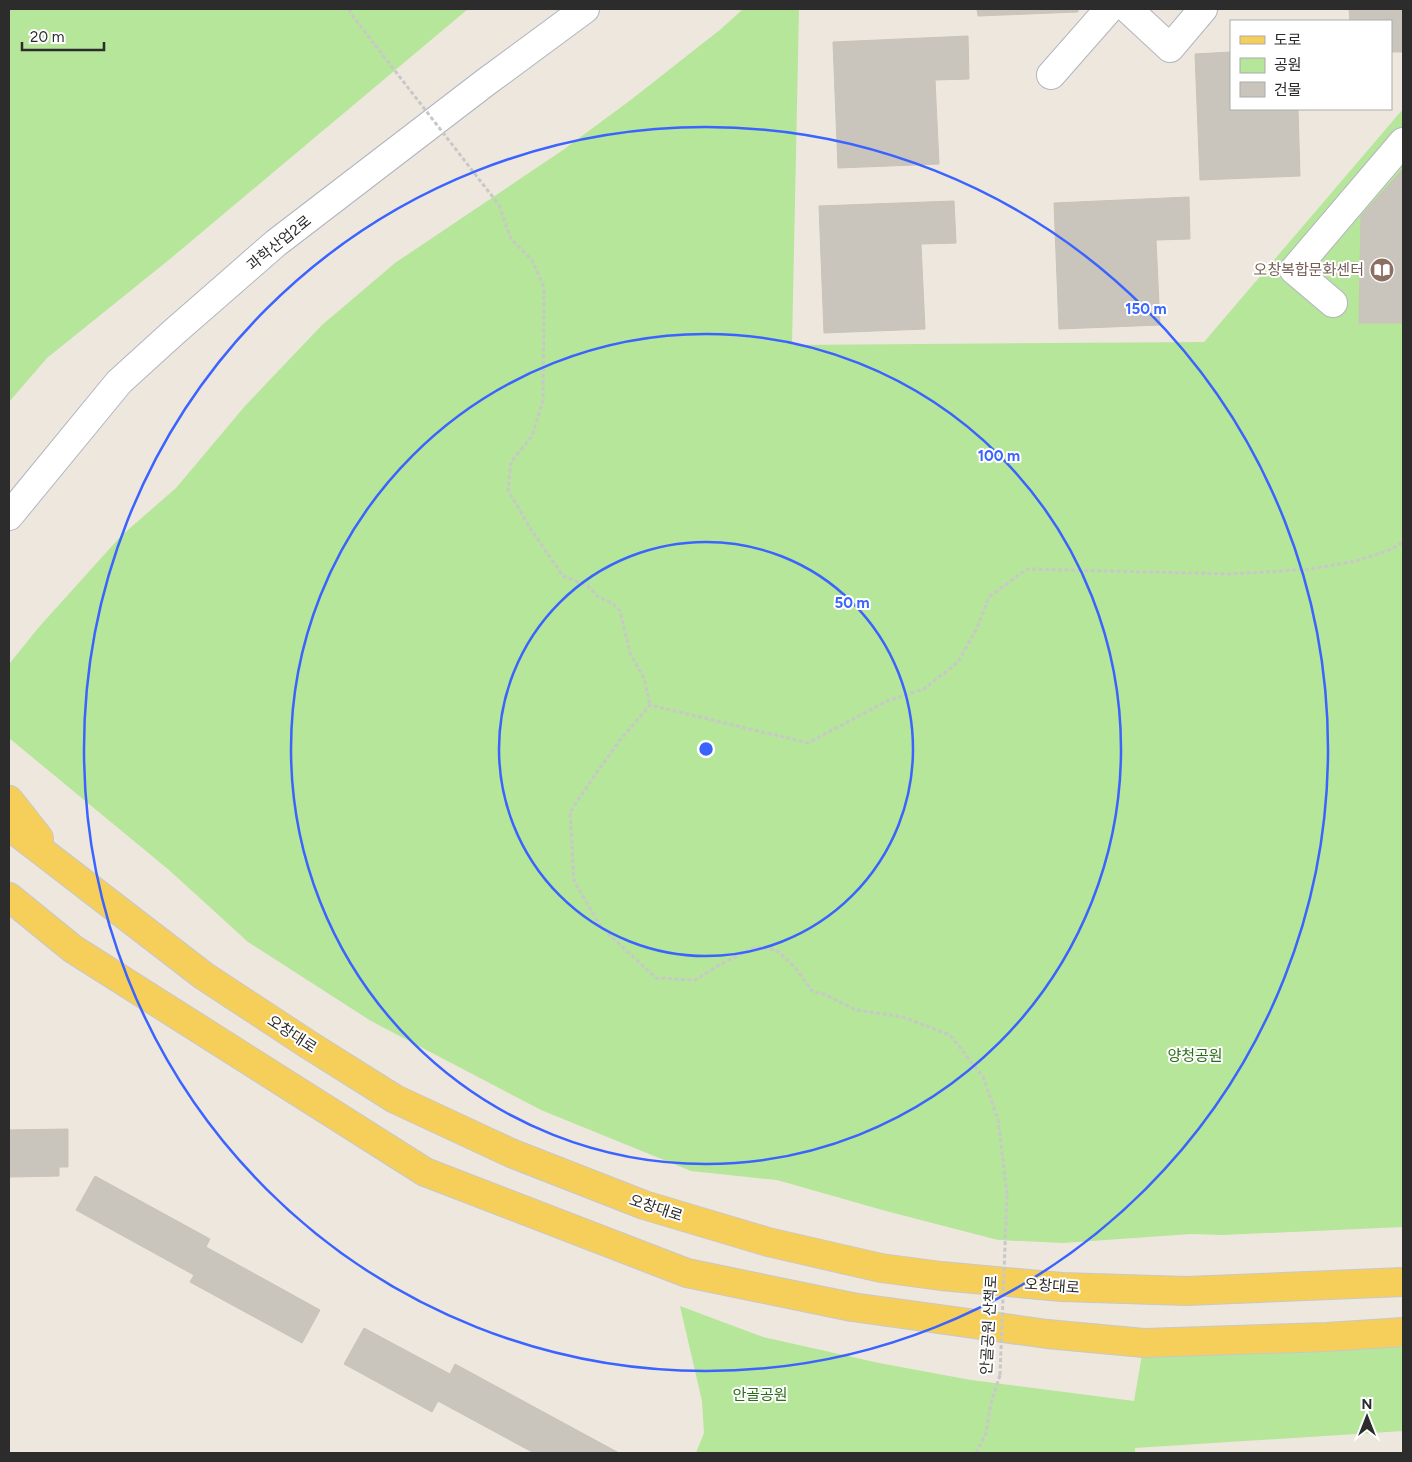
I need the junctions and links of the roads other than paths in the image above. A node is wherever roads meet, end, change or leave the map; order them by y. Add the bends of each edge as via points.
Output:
1 (585, 9) edge
2 (1109, 9) edge
3 (1128, 9) edge
4 (1203, 9) edge
5 (1051, 75) dead end
6 (1403, 142) edge
7 (1333, 303) dead end
8 (9, 516) edge
9 (9, 800) edge
10 (9, 826) edge
11 (61, 866) junction
12 (9, 897) edge
13 (1403, 1282) edge
14 (1403, 1332) edge

1 - 8 street, 과학산업2로 via 276,244 174,332 119,382
2 - 5 street
3 - 4 street via 1170,48
6 - 7 street via 1294,270
9 - 11 main road
10 - 11 main road, 오창대로
11 - 13 main road, 오창대로 via 204,976 395,1099 511,1153 644,1205 778,1244 880,1268 941,1276 1062,1287 1186,1291
12 - 14 main road via 73,949 425,1172 687,1273 852,1307 1047,1334 1144,1343

